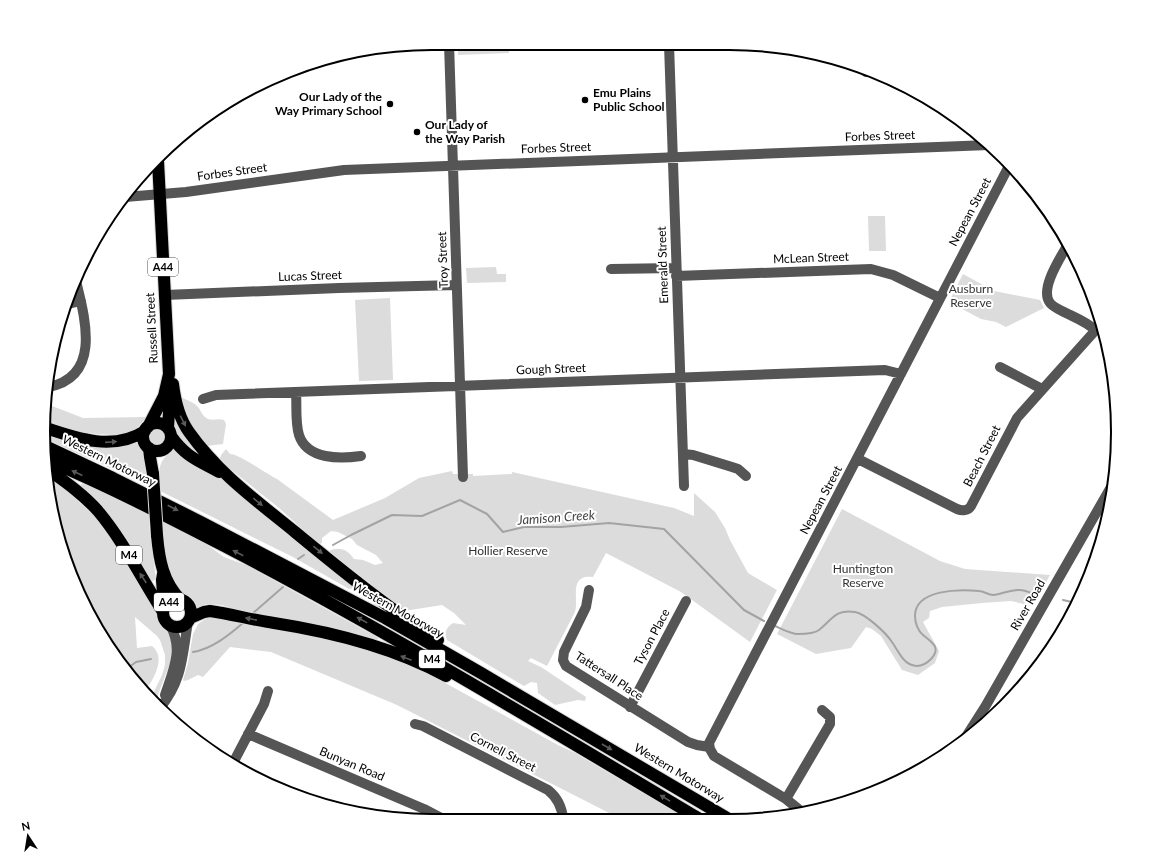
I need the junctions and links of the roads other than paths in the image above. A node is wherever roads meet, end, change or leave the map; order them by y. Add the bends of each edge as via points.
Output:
1 (449, 50) edge
2 (669, 50) edge
3 (981, 145) edge
4 (672, 156) junction
5 (453, 165) junction
6 (158, 166) edge
7 (1007, 170) edge
8 (160, 195) junction
9 (131, 197) edge
10 (1065, 250) edge
11 (611, 269) dead end
12 (676, 272) junction
13 (456, 285) junction
14 (78, 289) edge
15 (165, 295) junction
16 (940, 298) junction
17 (81, 301) junction
18 (72, 303) edge
19 (1096, 326) edge
20 (1097, 328) edge
21 (1000, 367) dead end
22 (901, 374) junction
23 (681, 377) junction
24 (171, 379) junction
25 (460, 385) junction
26 (53, 386) edge
27 (1042, 389) junction
28 (296, 392) junction
29 (203, 399) dead end
30 (50, 429) edge
31 (146, 429) junction
32 (169, 432) junction
33 (51, 449) edge
34 (155, 449) junction
35 (683, 454) junction
36 (361, 456) dead end
37 (858, 459) junction
38 (51, 461) edge
39 (52, 473) edge
40 (746, 476) dead end
41 (228, 477) junction
42 (463, 477) dead end
43 (684, 486) dead end
44 (1106, 496) edge
45 (277, 567) junction
46 (163, 573) junction
47 (589, 590) dead end
48 (181, 600) junction
49 (686, 601) dead end
50 (164, 609) junction
51 (189, 620) junction
52 (170, 625) junction
53 (268, 691) dead end
54 (162, 702) edge
55 (164, 704) edge
56 (630, 706) junction
57 (822, 710) dead end
58 (415, 724) dead end
59 (973, 726) edge
60 (573, 728) junction
61 (248, 734) junction
62 (565, 739) junction
63 (709, 747) junction
64 (235, 759) edge
65 (786, 799) junction
66 (797, 808) edge
67 (434, 814) edge
68 (562, 814) edge
69 (691, 814) edge
70 (721, 814) edge

1 - 5 street, Troy Street
2 - 4 street, Emerald Street
3 - 4 street, Forbes Street
4 - 5 street, Forbes Street
4 - 12 street, Emerald Street
5 - 8 street, Forbes Street via 338,170
5 - 13 street, Troy Street
6 - 8 highway, Russell Street / A44
7 - 16 street, Nepean Street
8 - 9 street, Forbes Street
8 - 15 highway, Russell Street / A44
10 - 19 street via 1048,282 1048,299 1054,306
11 - 12 street, McLean Street
12 - 16 street, McLean Street via 871,269 893,274
12 - 23 street, Emerald Street
13 - 15 street, Lucas Street
13 - 25 street, Troy Street
14 - 17 street
15 - 24 highway, Russell Street / A44
16 - 22 street, Nepean Street
17 - 18 street
17 - 26 street via 86,340 83,371
20 - 27 street, Beach Street
21 - 27 street
22 - 23 street, Gough Street via 885,370
22 - 37 street, Nepean Street
23 - 25 street, Gough Street
23 - 35 street, Emerald Street
24 - 31 highway, Russell Street / A44
24 - 32 highway, Russell Street / A44
24 -> 41 highway, M4 via 177,407 185,424
25 - 28 street, Gough Street
25 - 42 street, Troy Street
27 - 37 street, Beach Street via 1017,418 971,506 966,510 957,509
28 - 29 street, Gough Street via 216,395
28 - 36 street via 299,433 306,446 316,453 332,457
30 -> 31 highway via 77,438 104,442 126,440
31 - 32 highway via 158,423
31 - 34 highway via 144,440
32 - 34 highway, A44 via 168,445
32 - 41 highway, M4 via 178,446 189,456
33 -> 45 highway, Western Motorway / M4 via 154,498
34 - 46 highway, A44, bridge via 153,474 157,535
35 - 40 street via 693,454 738,469
35 - 43 street, Emerald Street
37 - 63 street, Nepean Street
45 -> 38 highway, Western Motorway / M4
50 -> 39 highway, M4 via 97,510
41 -> 60 highway, M4 via 395,610 436,639 544,704
44 - 59 street, River Road
45 - 60 highway, Western Motorway / M4 via 307,576
62 -> 45 highway, Western Motorway / M4 via 419,652 296,584
46 - 48 highway, A44
46 - 50 highway, A44
47 - 56 street, Tattersall Place via 586,607 565,650 563,660 568,668
48 - 50 highway, A44 via 170,601
48 - 51 highway, A44 via 186,602 190,610
49 - 56 street, Tyson Place
50 - 52 highway, A44 via 164,620
51 - 52 highway, A44 via 181,626
51 - 55 street via 183,662 176,684
62 -> 51 highway via 540,730 441,673 344,637 210,611
52 - 54 street via 176,637 177,652
53 - 61 street
56 - 63 street, Tattersall Place via 688,742
57 - 65 street via 830,717 830,724
58 - 68 street, Cornell Street via 548,790 560,805
60 -> 70 highway, Western Motorway / M4
61 - 64 street
61 - 67 street, Bunyan Road
69 -> 62 highway, Western Motorway / M4
63 - 65 street via 714,756
65 - 66 street

